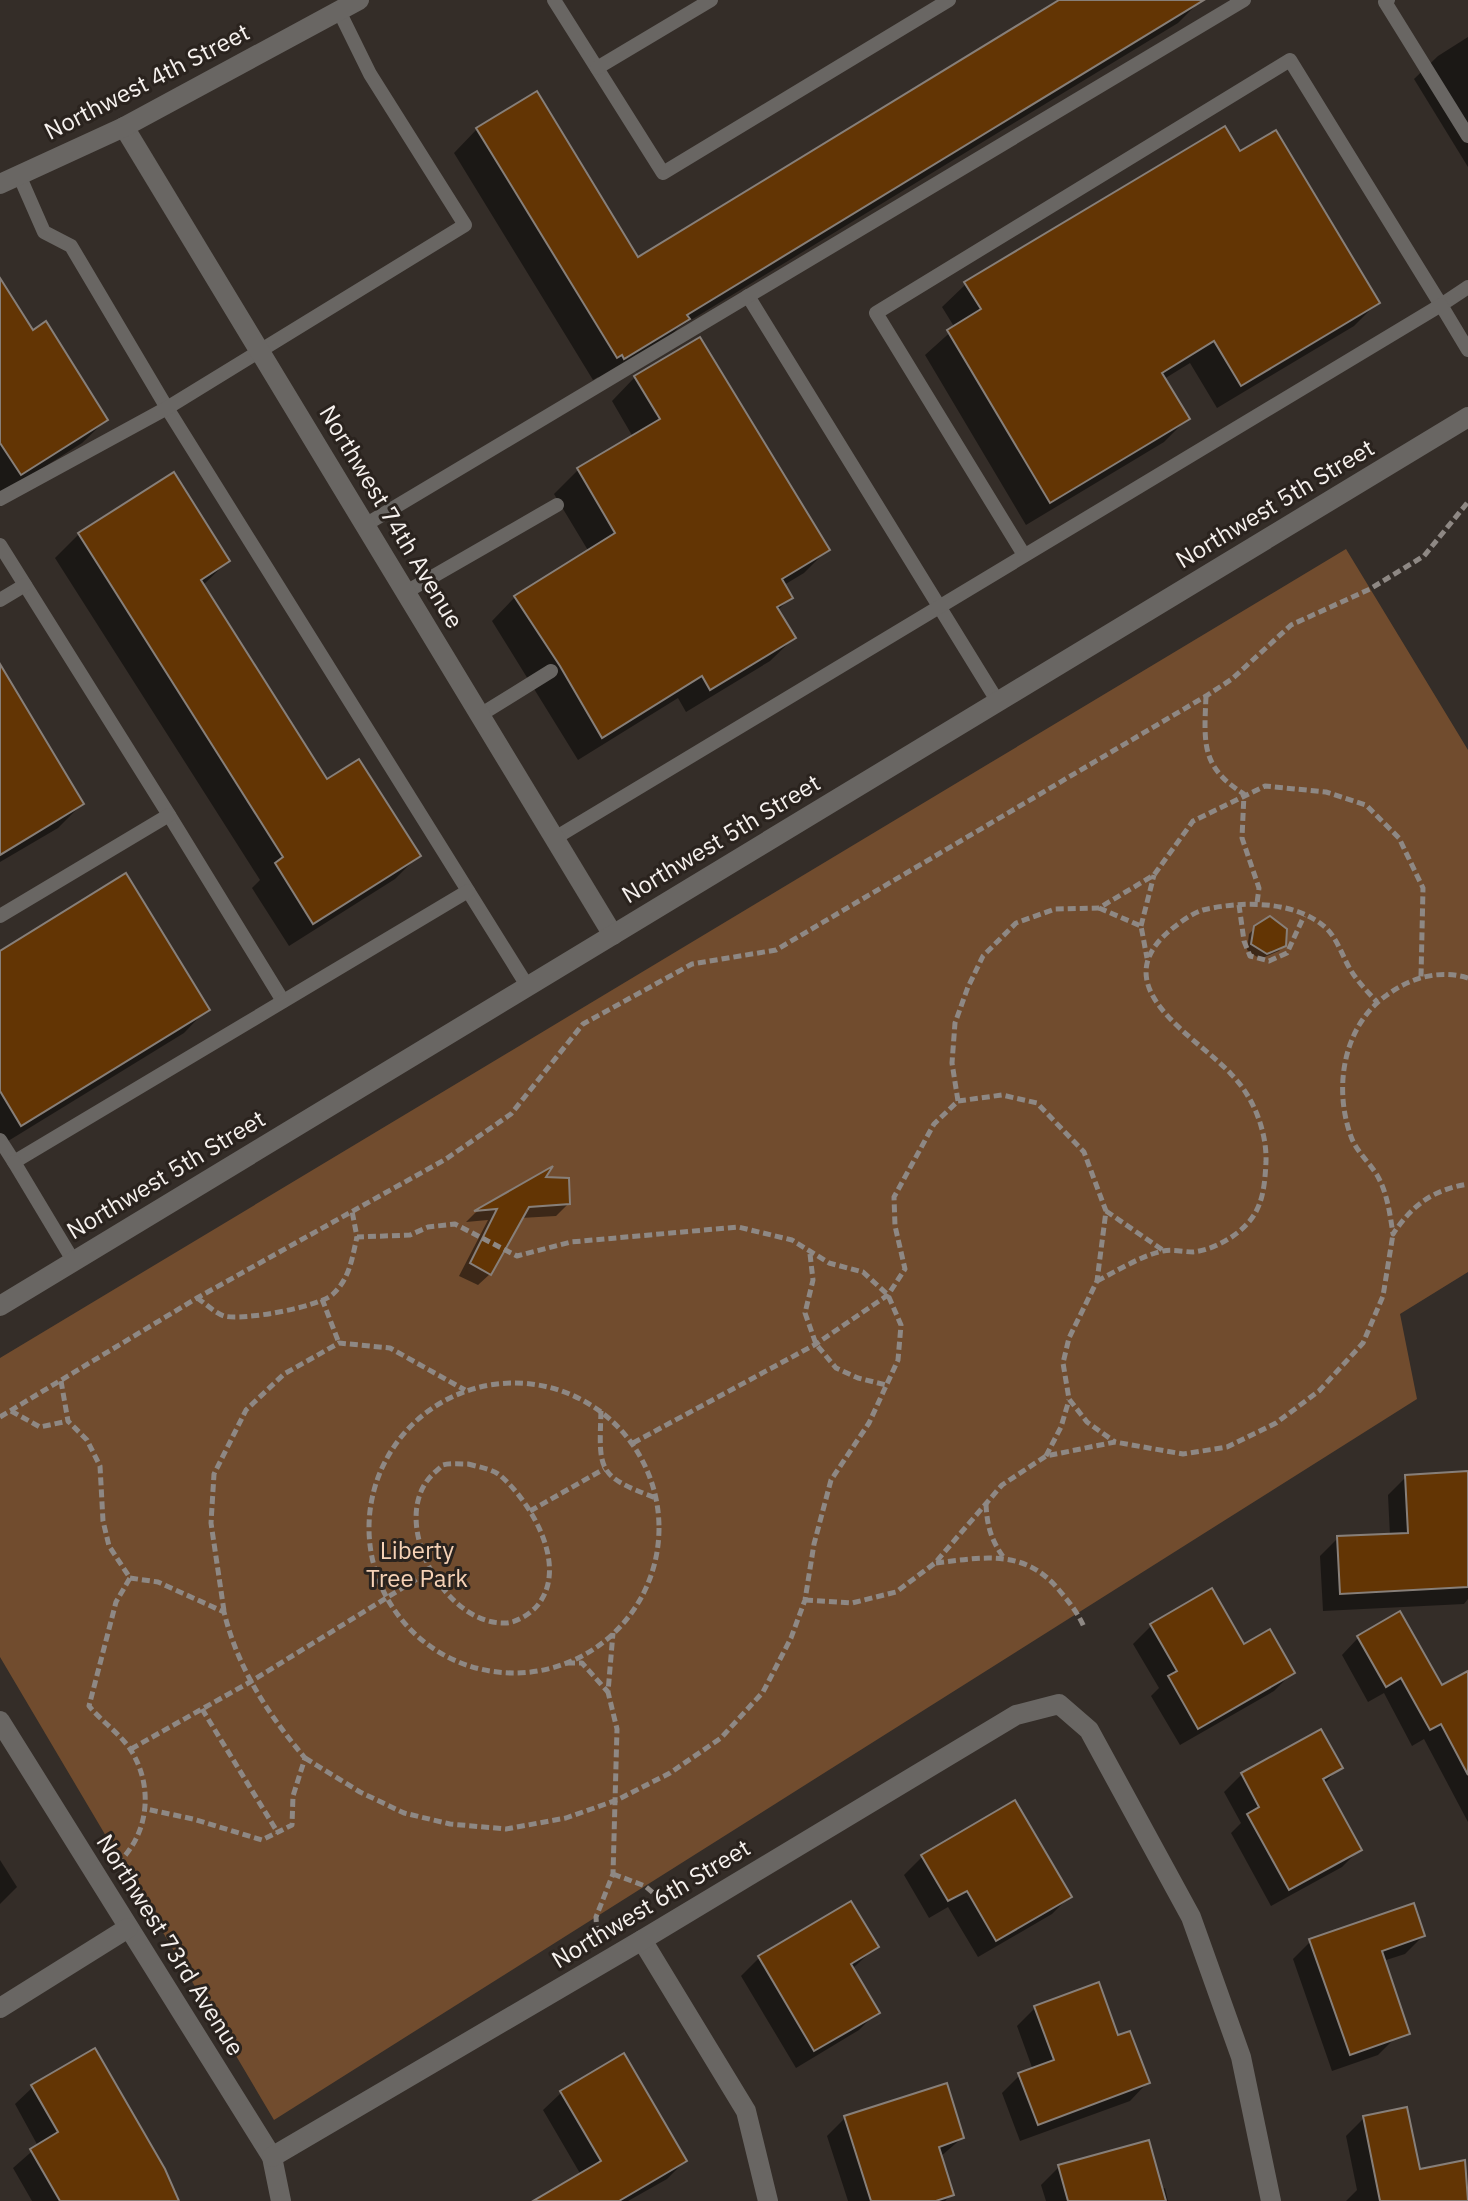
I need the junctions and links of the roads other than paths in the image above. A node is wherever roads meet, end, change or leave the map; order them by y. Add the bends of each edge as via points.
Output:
1 (359, 0) edge
2 (554, 0) edge
3 (711, 0) edge
4 (949, 0) edge
5 (1244, 0) edge
6 (1388, 0) edge
7 (339, 11) junction
8 (597, 68) junction
9 (124, 127) junction
10 (1468, 136) edge
11 (10, 179) edge
12 (1468, 287) edge
13 (748, 296) junction
14 (1441, 305) junction
15 (1468, 350) edge
16 (261, 352) junction
17 (167, 408) junction
18 (1468, 417) edge
19 (0, 499) edge
20 (557, 505) dead end
21 (365, 525) junction
22 (0, 545) edge
23 (1024, 555) junction
24 (25, 585) junction
25 (406, 592) junction
26 (0, 600) edge
27 (940, 606) junction
28 (551, 671) dead end
29 (998, 702) junction
30 (480, 715) junction
31 (169, 815) junction
32 (555, 838) junction
33 (468, 891) junction
34 (0, 916) edge
35 (613, 935) junction
36 (528, 987) junction
37 (283, 1001) junction
38 (0, 1140) edge
39 (14, 1162) junction
40 (74, 1262) junction
41 (0, 1306) edge
42 (0, 1721) edge
43 (128, 1928) junction
44 (642, 1940) junction
45 (0, 2008) edge
46 (272, 2157) junction
47 (281, 2201) edge
48 (768, 2201) edge
49 (1271, 2201) edge

1 - 7 street, Northwest 4th Street
2 - 8 lane
3 - 8 lane
4 - 8 lane via 663,173
5 - 13 lane
6 - 10 lane
7 - 9 street, Northwest 4th Street
7 - 16 lane via 370,74 465,225
9 - 11 street, Northwest 4th Street
9 - 16 street, Northwest 74th Avenue
11 - 17 lane via 44,232 71,246
12 - 14 lane
13 - 21 lane
13 - 27 lane
14 - 15 lane
14 - 23 lane
14 - 23 lane via 1290,60 876,313
16 - 17 lane
16 - 21 street, Northwest 74th Avenue
17 - 19 lane
17 - 33 lane
18 - 29 street, Northwest 5th Street
20 - 25 lane
21 - 25 street, Northwest 74th Avenue
22 - 24 lane
23 - 27 lane
24 - 26 lane
24 - 31 lane
25 - 30 street, Northwest 74th Avenue
27 - 29 lane
27 - 32 lane
28 - 30 lane
29 - 35 street, Northwest 5th Street
30 - 32 street, Northwest 74th Avenue
31 - 34 lane
31 - 37 lane
32 - 35 street, Northwest 74th Avenue
33 - 36 lane
33 - 37 lane
35 - 36 street, Northwest 5th Street
36 - 40 street, Northwest 5th Street
37 - 39 lane
38 - 39 lane
39 - 40 lane
40 - 41 street, Northwest 5th Street
42 - 43 street, Northwest 73rd Avenue
43 - 45 street
43 - 46 street, Northwest 73rd Avenue
44 - 46 street, Northwest 6th Street
44 - 48 street via 746,2111
44 - 49 street, Northwest 6th Street via 1016,1715 1059,1704 1089,1730 1191,1917 1241,2057
46 - 47 street, Northwest 73rd Avenue

